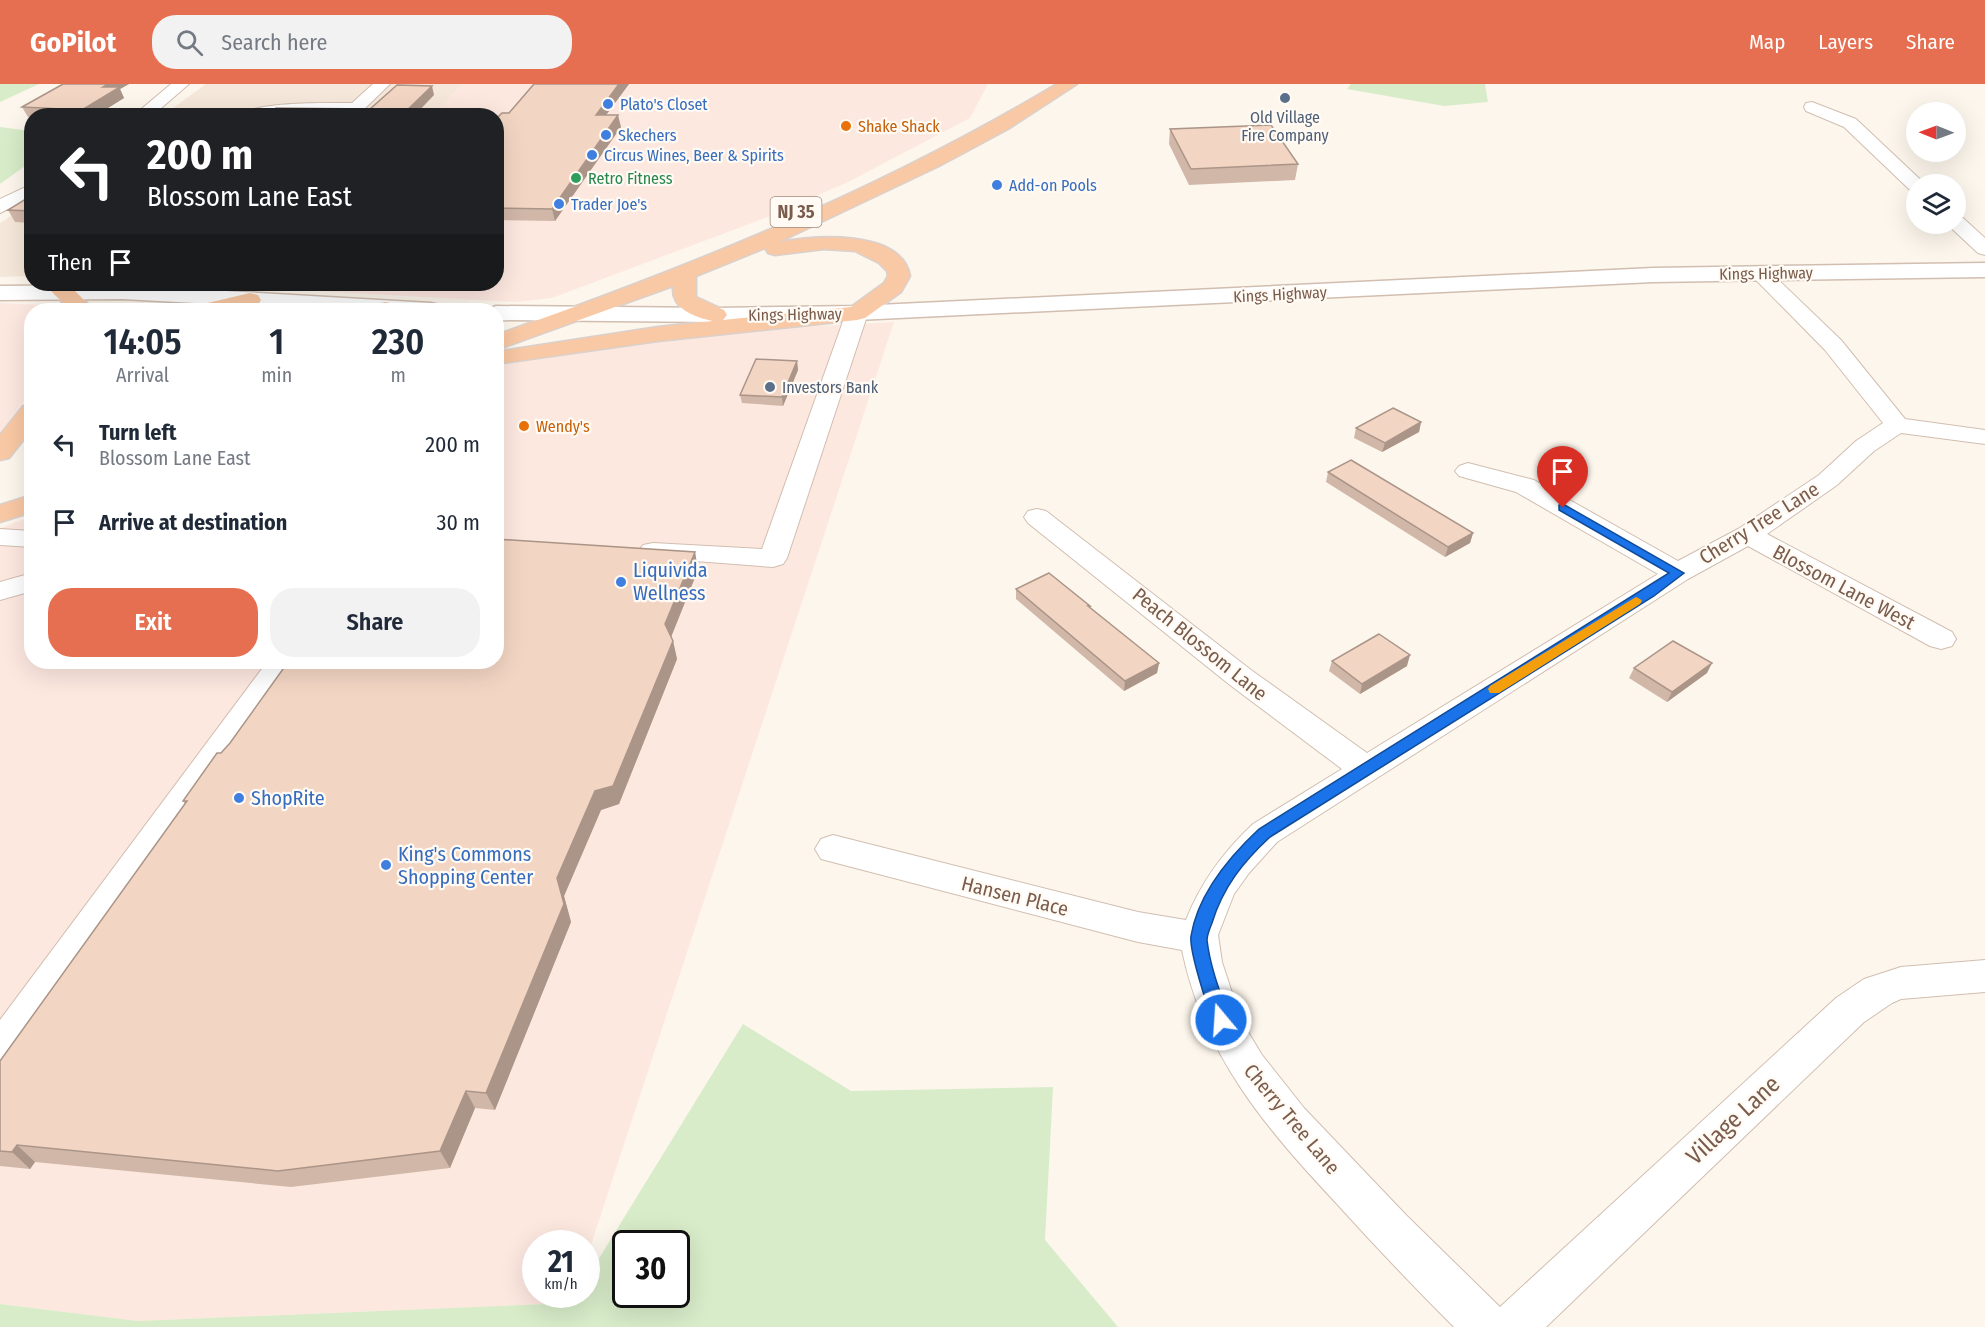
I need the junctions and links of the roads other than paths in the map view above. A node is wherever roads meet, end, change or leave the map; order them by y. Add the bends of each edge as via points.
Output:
1 (181, 84) edge
2 (382, 84) edge
3 (1046, 84) edge
4 (1069, 84) edge
5 (1812, 107) dead end
6 (151, 108) edge
7 (293, 108) edge
8 (310, 108) edge
9 (356, 108) edge
10 (1906, 176) edge
11 (24, 194) edge
12 (0, 207) edge
13 (1966, 231) edge
14 (1985, 249) edge
15 (724, 258) junction
16 (1985, 270) edge
17 (686, 273) junction
18 (1760, 273) junction
19 (62, 291) junction
20 (0, 293) edge
21 (250, 300) junction
22 (75, 303) edge
23 (237, 303) edge
24 (291, 303) edge
25 (504, 313) edge
26 (857, 313) junction
27 (535, 314) junction
28 (575, 315) junction
29 (716, 315) junction
30 (504, 325) edge
31 (504, 340) edge
32 (504, 358) edge
33 (24, 421) edge
34 (1897, 425) junction
35 (1985, 437) edge
36 (0, 452) edge
37 (1468, 471) dead end
38 (24, 489) edge
39 (0, 497) edge
40 (24, 506) edge
41 (0, 514) edge
42 (1036, 517) dead end
43 (1748, 536) junction
44 (0, 537) edge
45 (24, 539) edge
46 (628, 549) edge
47 (1678, 573) junction
48 (24, 584) edge
49 (0, 591) edge
50 (1941, 639) dead end
51 (278, 669) edge
52 (1366, 770) junction
53 (833, 849) dead end
54 (1199, 938) junction
55 (1985, 976) edge
56 (0, 1051) edge
57 (1487, 1327) edge
58 (1512, 1327) edge

1 - 6 street
2 - 9 street
3 - 27 highway, NJ 35 via 942,144 847,191 688,258
4 - 15 highway, NJ 35 via 930,165
5 - 10 street via 1850,123
7 - 8 street
11 - 12 street
13 - 14 street
15 - 17 highway, NJ 35
15 - 26 highway via 808,244 870,249 893,261 899,276 893,287
16 - 18 street, Kings Highway
17 - 28 highway, NJ 35
17 - 29 highway via 684,299
18 - 26 street, Kings Highway
18 - 34 street via 1869,384
19 - 20 street
19 - 21 street
19 - 22 highway
21 - 23 highway
21 - 24 street
25 - 27 street, Kings Highway
26 - 29 street, Kings Highway
26 - 32 highway via 658,334
26 - 46 street via 773,558
27 - 28 street, Kings Highway
27 - 30 highway, NJ 35
28 - 29 street, Kings Highway
28 - 31 highway, NJ 35
33 - 36 highway
34 - 35 street
34 - 43 street, Cherry Tree Lane
37 - 47 street via 1525,486
38 - 39 highway
40 - 41 highway
42 - 52 street, Peach Blossom Lane via 1308,730
43 - 47 street, Cherry Tree Lane
43 - 50 street, Blossom Lane West
44 - 45 street
47 - 52 street, Cherry Tree Lane
48 - 49 street
51 - 56 street
52 - 54 street, Cherry Tree Lane via 1265,833 1239,857 1224,877
53 - 54 street, Hansen Place via 1138,927
54 - 57 street, Cherry Tree Lane via 1221,1020 1255,1081 1298,1132
55 - 58 street, Village Lane via 1901,983 1850,1010

